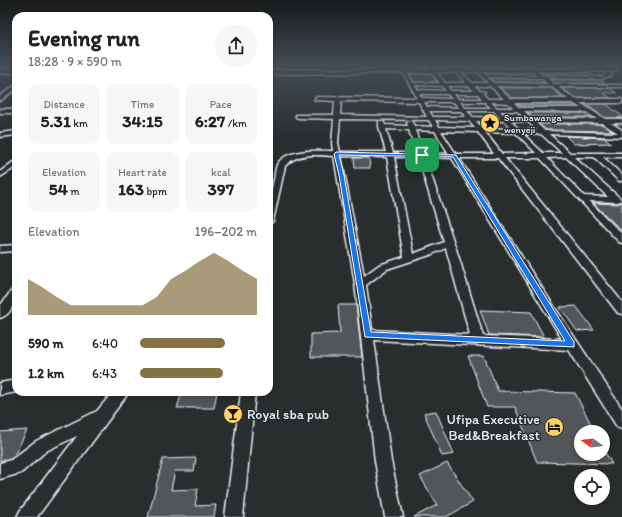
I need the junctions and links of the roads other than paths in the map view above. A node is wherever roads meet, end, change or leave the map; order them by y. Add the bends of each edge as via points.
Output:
1 (415, 89) edge
2 (448, 89) edge
3 (476, 89) edge
4 (497, 89) edge
5 (559, 89) edge
6 (571, 89) edge
7 (12, 90) edge
8 (416, 92) junction
9 (450, 92) junction
10 (480, 93) junction
11 (501, 93) junction
12 (565, 94) junction
13 (0, 99) edge
14 (317, 99) dead end
15 (338, 100) junction
16 (421, 101) junction
17 (456, 101) junction
18 (488, 101) junction
19 (574, 101) junction
20 (622, 101) edge
21 (510, 102) junction
22 (426, 110) junction
23 (463, 110) junction
24 (495, 110) junction
25 (519, 110) junction
26 (589, 110) junction
27 (0, 111) edge
28 (12, 111) edge
29 (298, 116) dead end
30 (337, 117) junction
31 (380, 118) junction
32 (409, 119) junction
33 (431, 119) junction
34 (471, 119) junction
35 (505, 120) junction
36 (529, 120) junction
37 (604, 120) junction
38 (622, 121) edge
39 (382, 127) junction
40 (412, 129) junction
41 (438, 129) junction
42 (479, 130) junction
43 (518, 132) junction
44 (543, 132) junction
45 (12, 134) edge
46 (622, 134) edge
47 (0, 135) edge
48 (336, 154) junction
49 (390, 155) junction
50 (422, 155) junction
51 (500, 155) junction
52 (541, 155) junction
53 (567, 155) junction
54 (596, 155) junction
55 (622, 155) edge
56 (454, 156) junction
57 (12, 167) edge
58 (0, 175) edge
59 (622, 179) edge
60 (581, 198) junction
61 (273, 199) edge
62 (619, 200) edge
63 (622, 240) edge
64 (449, 243) junction
65 (12, 248) edge
66 (0, 249) edge
67 (409, 258) junction
68 (360, 284) junction
69 (12, 298) edge
70 (622, 310) edge
71 (0, 314) edge
72 (368, 335) junction
73 (478, 340) junction
74 (571, 345) junction
75 (12, 387) edge
76 (0, 389) edge
77 (119, 396) edge
78 (248, 396) edge
79 (103, 414) junction
80 (622, 422) edge
81 (0, 471) edge
82 (26, 517) edge
83 (234, 517) edge
84 (394, 517) edge

1 - 8 street
2 - 9 street
3 - 10 street
4 - 11 street
5 - 12 street
6 - 12 street
7 - 13 street
8 - 9 street
8 - 16 street
9 - 10 street
9 - 17 street
10 - 11 street
10 - 18 street
11 - 21 street
12 - 19 street
14 - 15 street
15 - 16 street
15 - 30 street
16 - 17 street
16 - 22 street
17 - 18 street
17 - 23 street
18 - 21 street
18 - 24 street
19 - 20 street
19 - 21 street
19 - 26 street
21 - 25 street
22 - 23 street
22 - 33 street
23 - 24 street
23 - 34 street
24 - 25 street
24 - 35 street
25 - 26 street
25 - 36 street
26 - 37 street
27 - 28 street
29 - 30 street
30 - 31 street
30 - 48 street
31 - 32 street
31 - 39 street
32 - 33 street
32 - 40 street
33 - 34 street
33 - 41 street
34 - 35 street
34 - 42 street
35 - 36 street
35 - 43 street
36 - 37 street
36 - 44 street
37 - 38 street
37 - 46 street
39 - 40 street
39 - 49 street
40 - 41 street
40 - 50 street
41 - 42 street
41 - 56 street
42 - 43 street
42 - 51 street
43 - 44 street
43 - 52 street
44 - 46 street
44 - 53 street
45 - 47 street
48 - 49 street
48 - 61 street via 312,153 286,159 278,172
48 - 68 street via 342,175
49 - 50 street
49 - 67 street
50 - 56 street
50 - 64 street
51 - 52 street
51 - 56 street
51 - 70 street
52 - 53 street
52 - 60 street
53 - 54 street
53 - 62 street
54 - 55 street
54 - 59 street
56 - 74 street
57 - 58 street
60 - 62 street
60 - 63 street
64 - 67 street
64 - 73 street
65 - 66 street
67 - 68 street via 383,267
68 - 72 street
69 - 71 street
72 - 73 street
72 - 84 street via 383,460
73 - 74 street
74 - 80 street
75 - 76 street
77 - 79 street
78 - 83 street
79 - 81 street via 41,446 15,467
79 - 82 street

